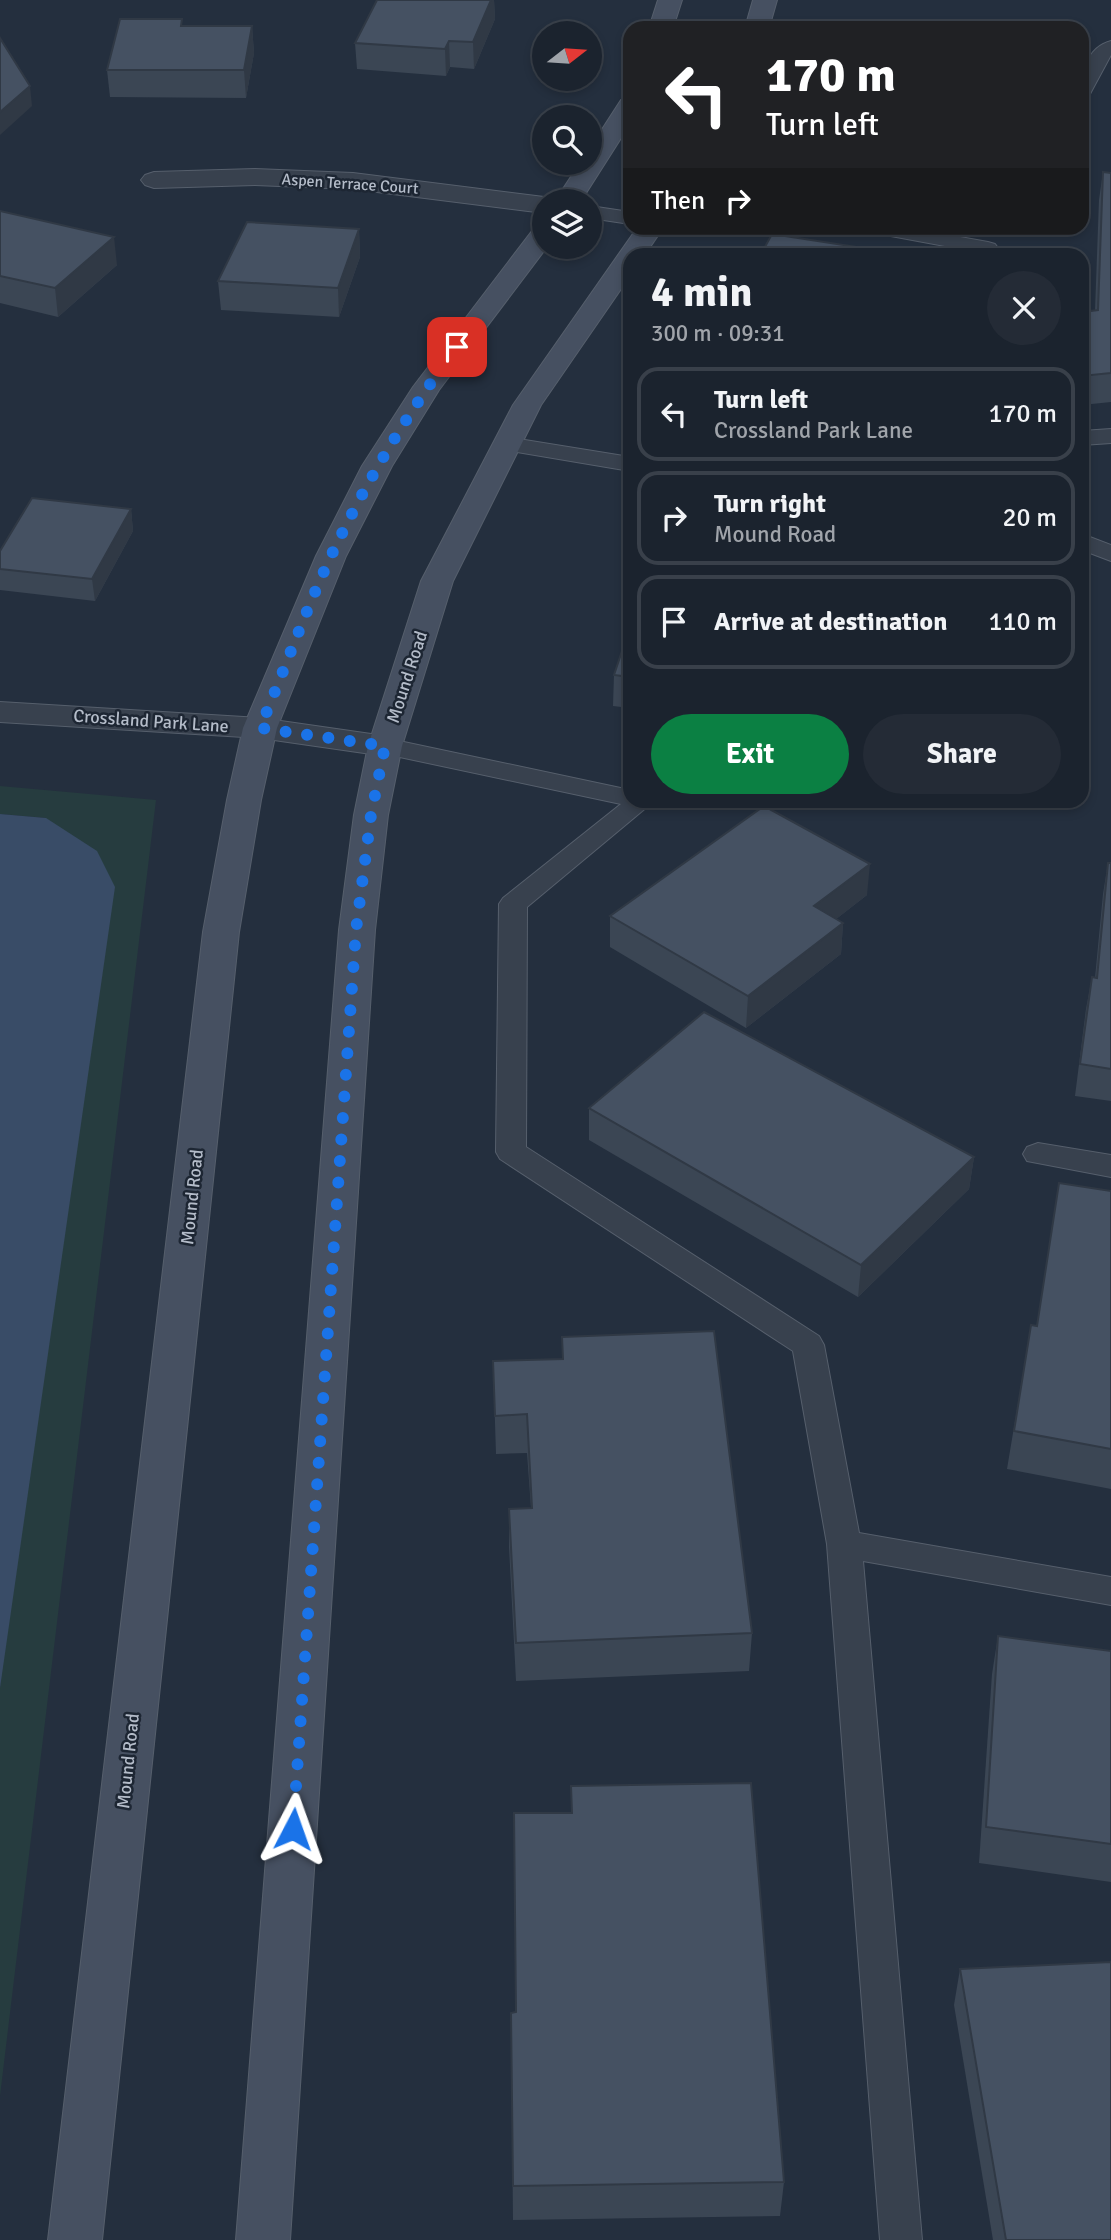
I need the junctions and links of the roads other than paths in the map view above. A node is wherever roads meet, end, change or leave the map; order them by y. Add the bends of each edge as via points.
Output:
1 (670, 0) edge
2 (765, 0) edge
3 (664, 21) edge
4 (759, 21) edge
5 (1111, 47) edge
6 (1089, 78) edge
7 (623, 116) edge
8 (154, 180) dead end
9 (576, 189) edge
10 (532, 203) edge
11 (602, 214) edge
12 (623, 217) edge
13 (911, 235) edge
14 (968, 248) edge
15 (532, 249) edge
16 (623, 266) edge
17 (1111, 436) edge
18 (1089, 438) edge
19 (507, 444) junction
20 (623, 463) edge
21 (1089, 544) edge
22 (1111, 554) edge
23 (0, 712) edge
24 (260, 728) junction
25 (385, 746) junction
26 (623, 797) edge
27 (633, 808) edge
28 (1038, 1154) dead end
29 (1111, 1166) edge
30 (844, 1544) junction
31 (1111, 1591) edge
32 (75, 2240) edge
33 (263, 2240) edge
34 (901, 2240) edge

1 - 3 street
2 - 4 street
5 - 6 lane via 1101,53
7 - 9 street
8 - 10 street, Aspen Terrace Court via 255,177 353,181
11 - 12 lane
13 - 14 lane
15 - 24 street, Mound Road via 427,387 377,466 331,556
16 - 19 street, Mound Road via 527,405
17 - 18 lane
19 - 20 lane
19 - 25 street, Mound Road via 437,580
21 - 22 lane
23 - 24 street, Crossland Park Lane
24 - 25 street, Crossland Park Lane
24 - 32 street, Mound Road via 221,932
25 - 26 lane
25 - 33 street, Mound Road via 356,930
27 - 30 lane via 513,904 511,1152 808,1345
28 - 29 lane
30 - 31 lane
30 - 34 lane

